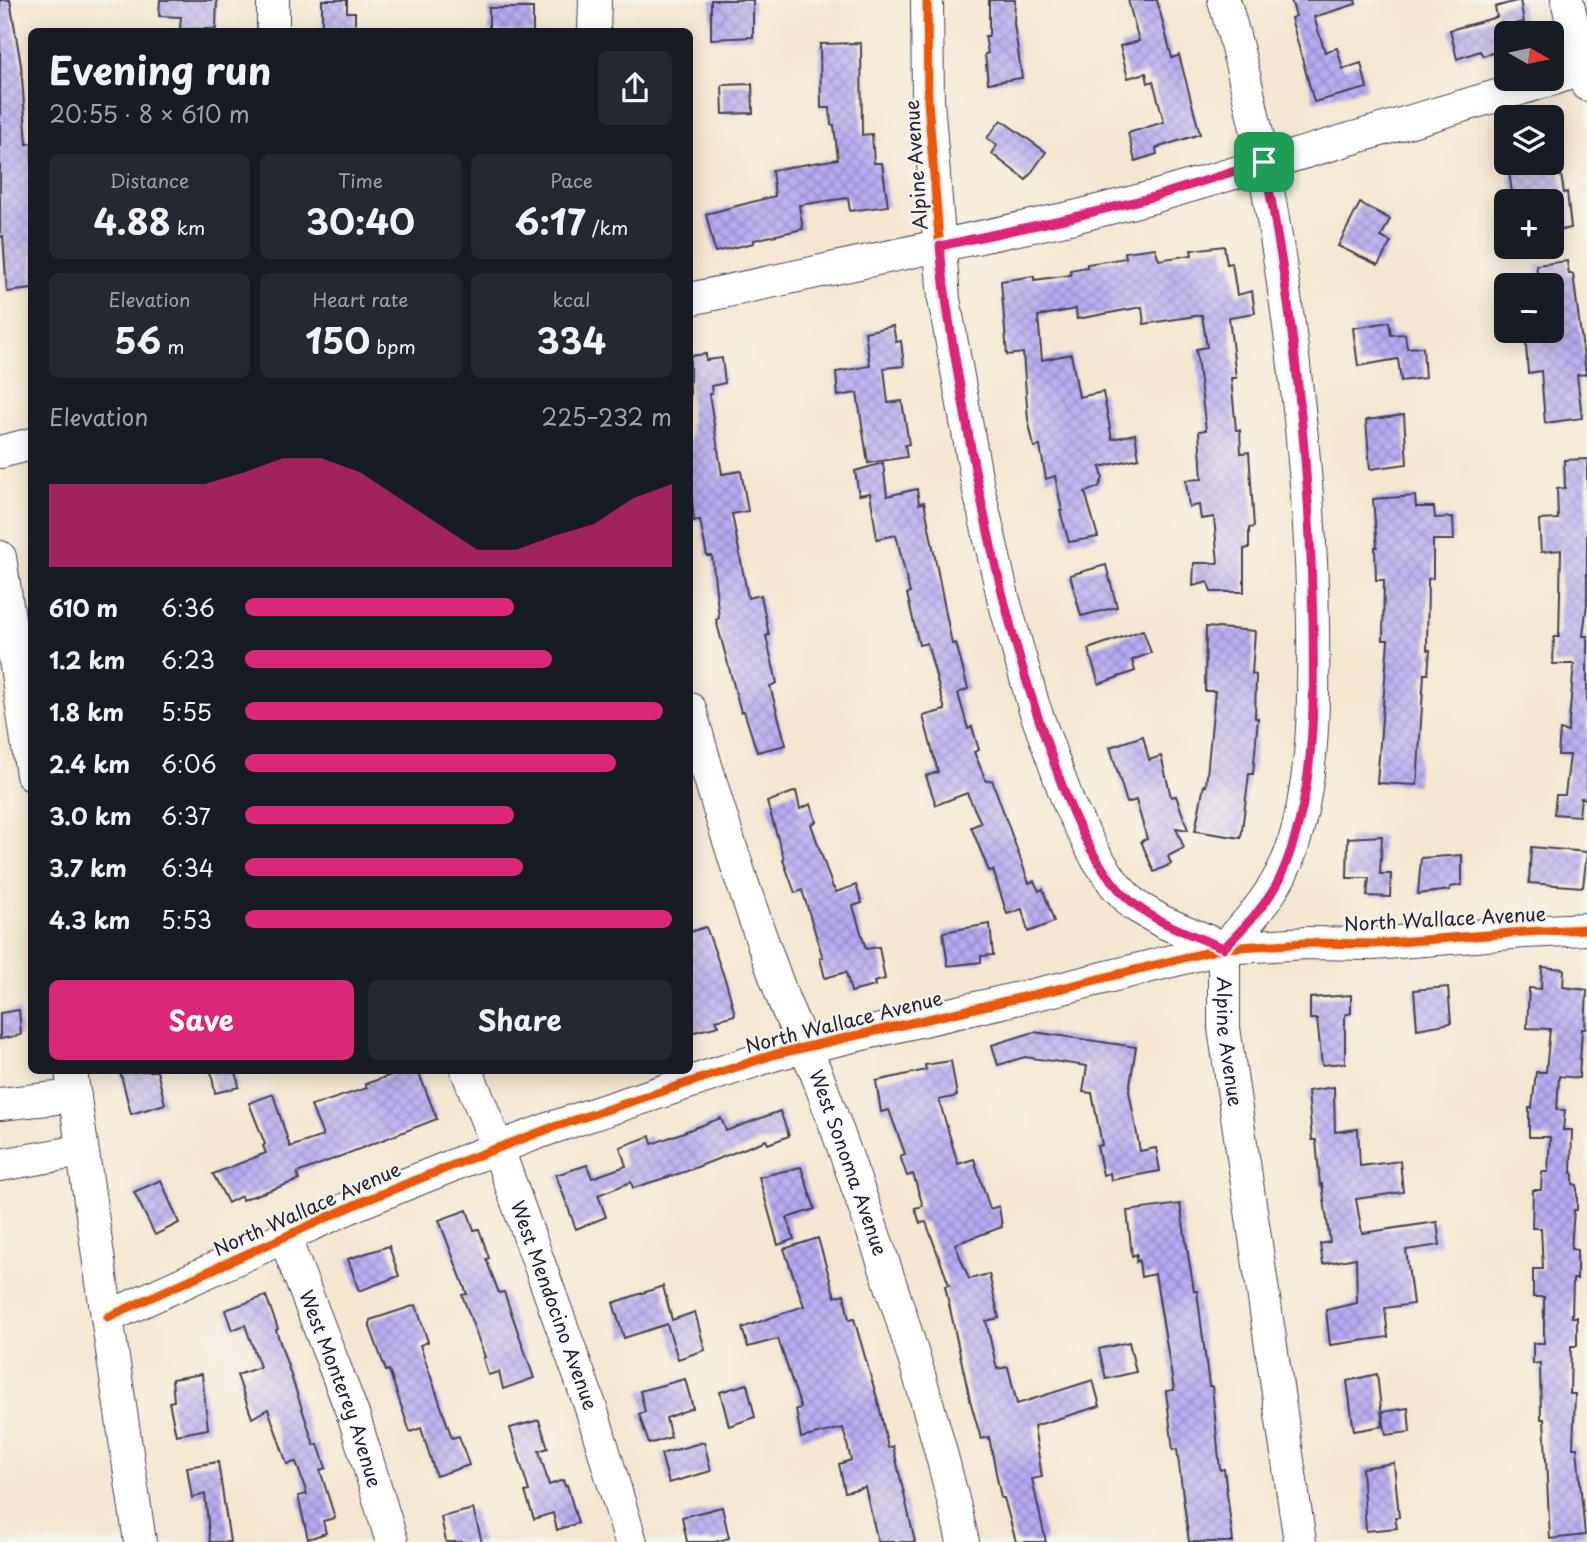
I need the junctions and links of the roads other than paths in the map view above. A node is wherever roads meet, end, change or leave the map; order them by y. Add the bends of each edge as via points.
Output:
1 (273, 0) edge
2 (595, 0) edge
3 (928, 0) edge
4 (1224, 0) edge
5 (1567, 0) edge
6 (273, 28) edge
7 (594, 28) edge
8 (1586, 73) edge
9 (1264, 162) junction
10 (940, 246) junction
11 (693, 298) edge
12 (28, 445) edge
13 (0, 452) edge
14 (0, 558) edge
15 (693, 720) edge
16 (28, 748) edge
17 (1587, 929) edge
18 (1224, 948) junction
19 (804, 1048) junction
20 (468, 1074) edge
21 (73, 1083) edge
22 (0, 1104) edge
23 (498, 1149) junction
24 (81, 1151) junction
25 (0, 1165) edge
26 (284, 1236) junction
27 (108, 1317) junction
28 (140, 1542) edge
29 (392, 1542) edge
30 (631, 1542) edge
31 (963, 1542) edge
32 (1300, 1542) edge

1 - 6 street
2 - 7 street
3 - 10 street, Alpine Avenue via 928,101
4 - 9 street
5 - 8 street
8 - 9 street
9 - 10 street via 1153,197
9 - 18 street via 1298,387 1311,540 1313,677 1308,779 1279,881 1261,909
10 - 11 street
10 - 18 street, Alpine Avenue via 944,299 979,495 1031,695 1070,807 1095,855 1134,905
12 - 13 street
14 - 16 street
15 - 19 street, West Sonoma Avenue via 720,816
17 - 18 street, North Wallace Avenue via 1373,944
18 - 19 street, North Wallace Avenue
18 - 32 street, Alpine Avenue via 1224,1028
19 - 23 street, North Wallace Avenue
19 - 31 street, West Sonoma Avenue via 888,1277
20 - 23 street, West Mendocino Avenue
21 - 22 street
21 - 24 street
23 - 26 street, North Wallace Avenue
23 - 30 street, West Mendocino Avenue via 591,1408
24 - 25 street
24 - 27 street
26 - 27 street, North Wallace Avenue
26 - 29 street, West Monterey Avenue via 354,1417
27 - 28 street

